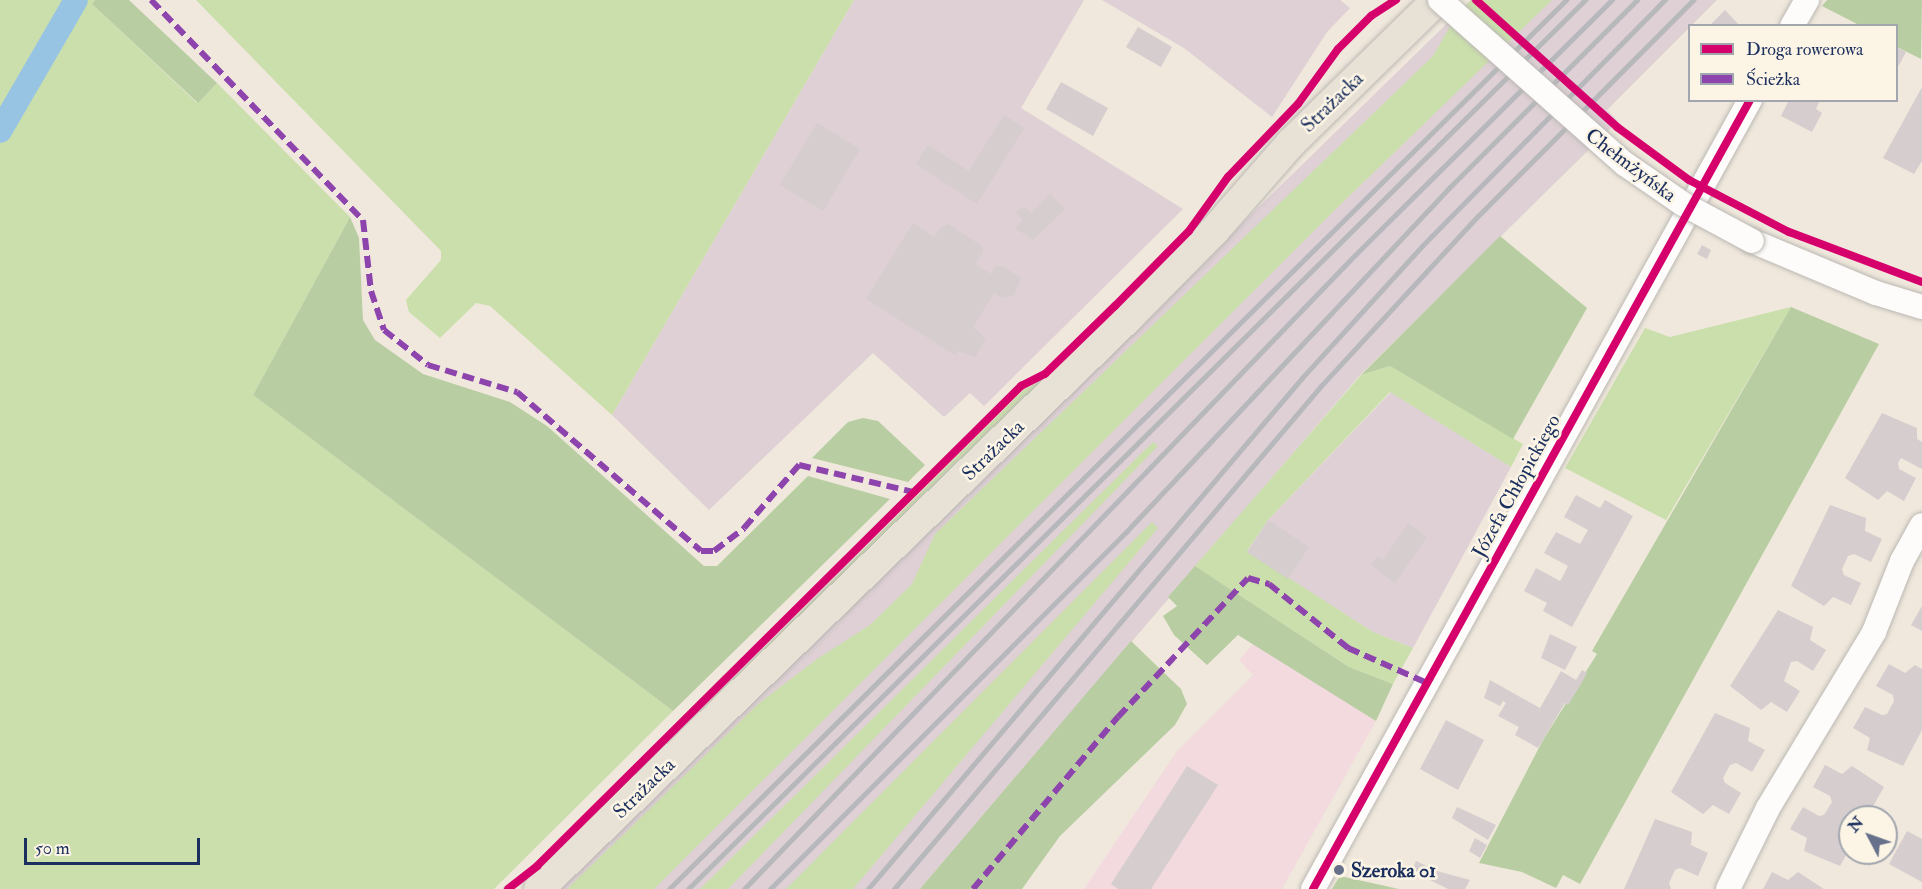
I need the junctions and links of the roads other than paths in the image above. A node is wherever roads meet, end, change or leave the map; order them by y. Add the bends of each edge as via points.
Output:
1 (1438, 0) edge
2 (1807, 0) edge
3 (1793, 24) edge
4 (1749, 102) edge
5 (1922, 307) edge
6 (1922, 525) edge
7 (538, 889) edge
8 (1313, 889) edge
9 (1728, 889) edge

1 - 5 street, Chełmżyńska, bridge via 1625,164 1683,204 1752,241 1856,286
1 - 7 main road, Strażacka via 1291,143 1215,231 1127,319
2 - 3 street
4 - 8 street, Józefa Chłopickiego
6 - 9 street via 1902,561 1874,632 1768,808

